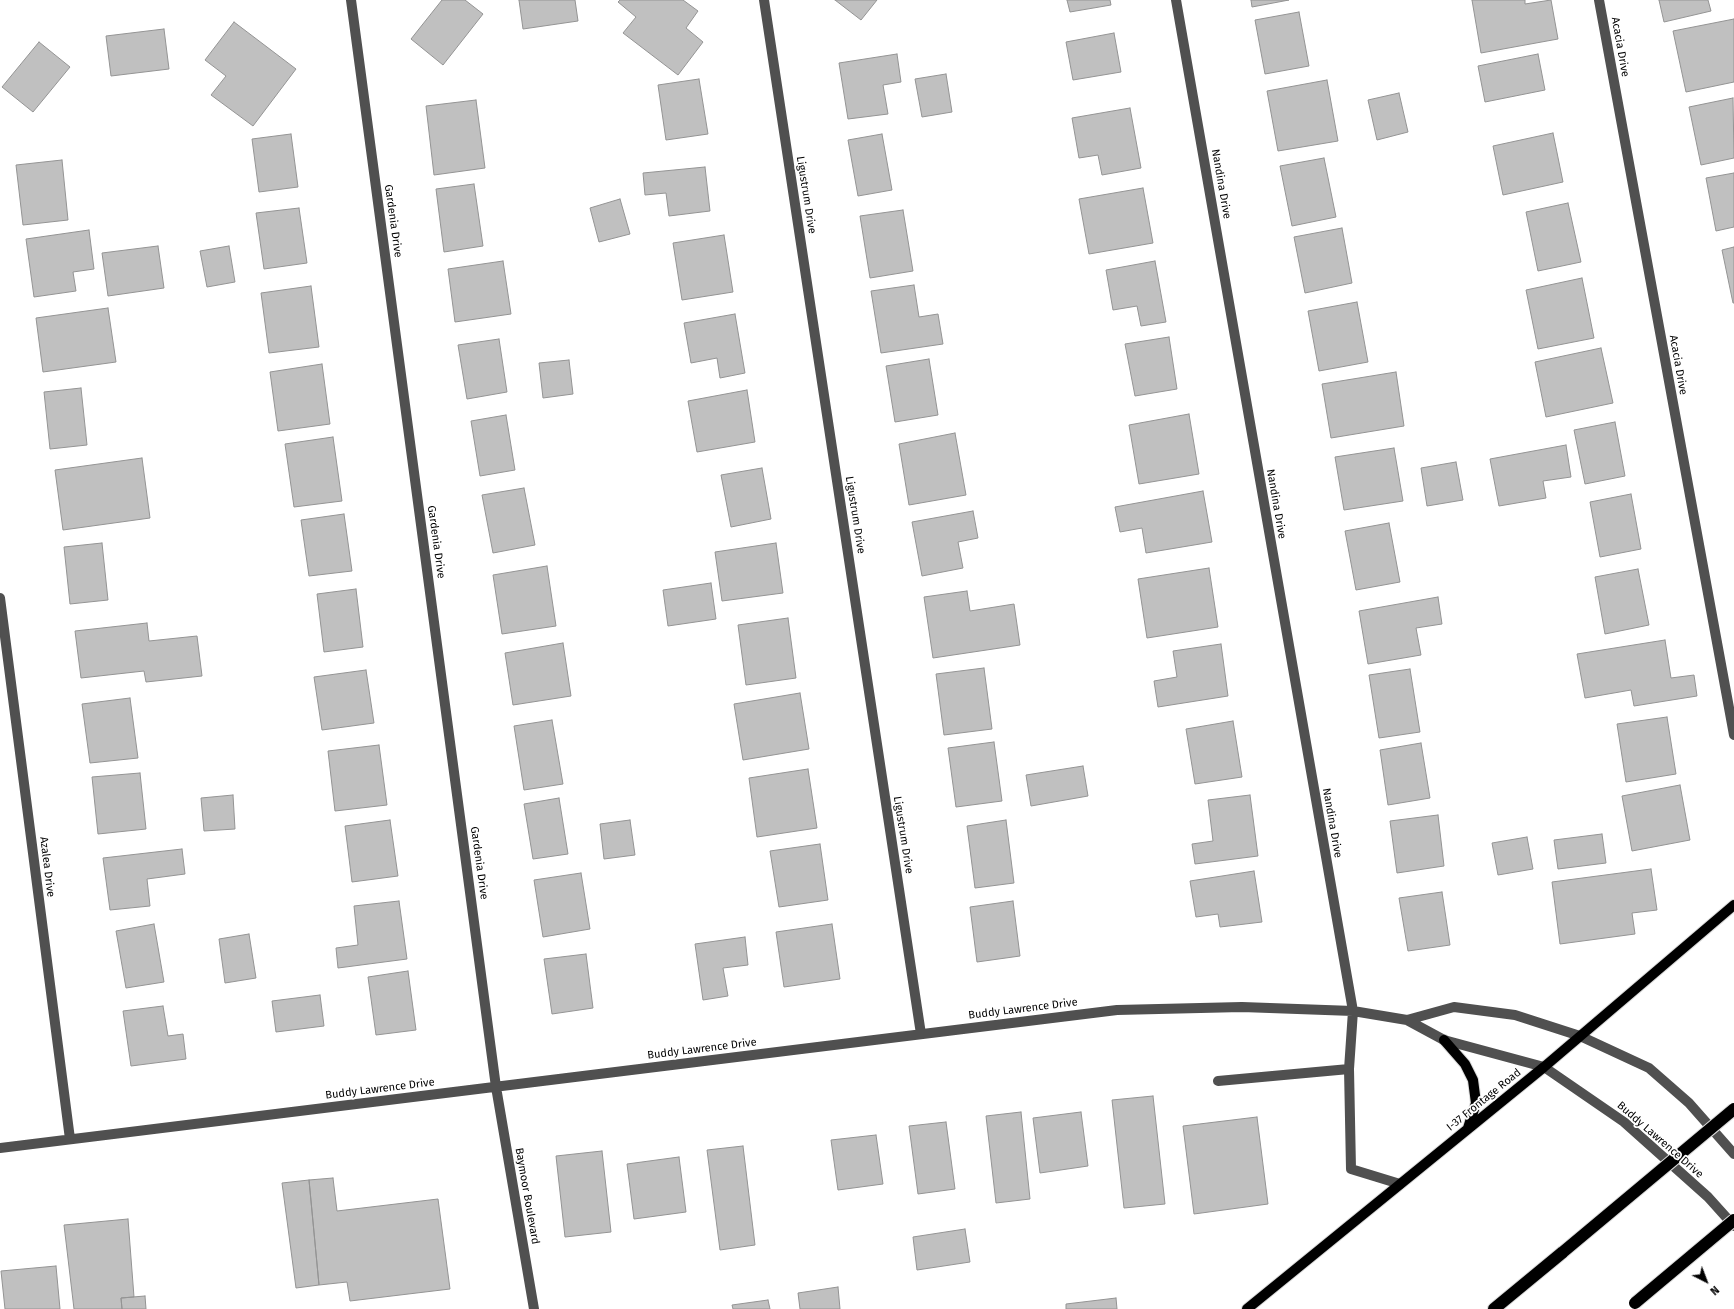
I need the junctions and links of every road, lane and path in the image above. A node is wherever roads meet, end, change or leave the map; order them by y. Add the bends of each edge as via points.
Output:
1 (351, 0) edge
2 (764, 0) edge
3 (1176, 0) edge
4 (1599, 0) edge
5 (0, 598) edge
6 (1734, 735) edge
7 (1734, 906) edge
8 (1353, 1011) junction
9 (1407, 1020) junction
10 (921, 1034) junction
11 (1580, 1036) junction
12 (1444, 1040) junction
13 (1544, 1067) junction
14 (1349, 1069) junction
15 (1218, 1081) dead end
16 (496, 1087) junction
17 (1734, 1109) edge
18 (1468, 1128) junction
19 (70, 1139) junction
20 (0, 1148) edge
21 (1734, 1154) edge
22 (1400, 1184) junction
23 (1734, 1220) edge
24 (1734, 1226) edge
25 (1631, 1306) edge
26 (534, 1309) edge
27 (1247, 1309) edge
28 (1494, 1309) edge

1 - 16 street, Gardenia Drive
2 - 10 street, Ligustrum Drive
3 - 8 street, Nandina Drive
4 - 6 street, Acacia Drive
5 - 19 street, Azalea Drive
7 - 11 main road, I-37 Frontage Road
8 - 9 street, Buddy Lawrence Drive
8 - 10 street, Buddy Lawrence Drive via 1242,1007 1118,1010
8 - 14 street, Nandina Drive
9 - 11 street, Buddy Lawrence Drive via 1454,1007 1515,1015
9 - 12 street, Buddy Lawrence Drive
10 - 16 street, Buddy Lawrence Drive
11 - 13 main road, I-37 Frontage Road
11 - 21 street, Buddy Lawrence Drive via 1649,1068 1689,1103
12 - 13 street, Buddy Lawrence Drive
12 - 18 main road via 1465,1064 1472,1080 1476,1103
13 - 18 main road, I-37 Frontage Road
13 - 24 street, Buddy Lawrence Drive via 1624,1122 1708,1197
14 - 15 street
14 - 22 street, Nandina Drive via 1351,1169
16 - 19 street, Buddy Lawrence Drive
16 - 26 street, Baymoor Boulevard
17 - 28 highway, bridge
18 - 22 main road, I-37 Frontage Road
19 - 20 street, Buddy Lawrence Drive
22 - 27 main road, I-37 Frontage Road
23 - 25 highway, bridge

